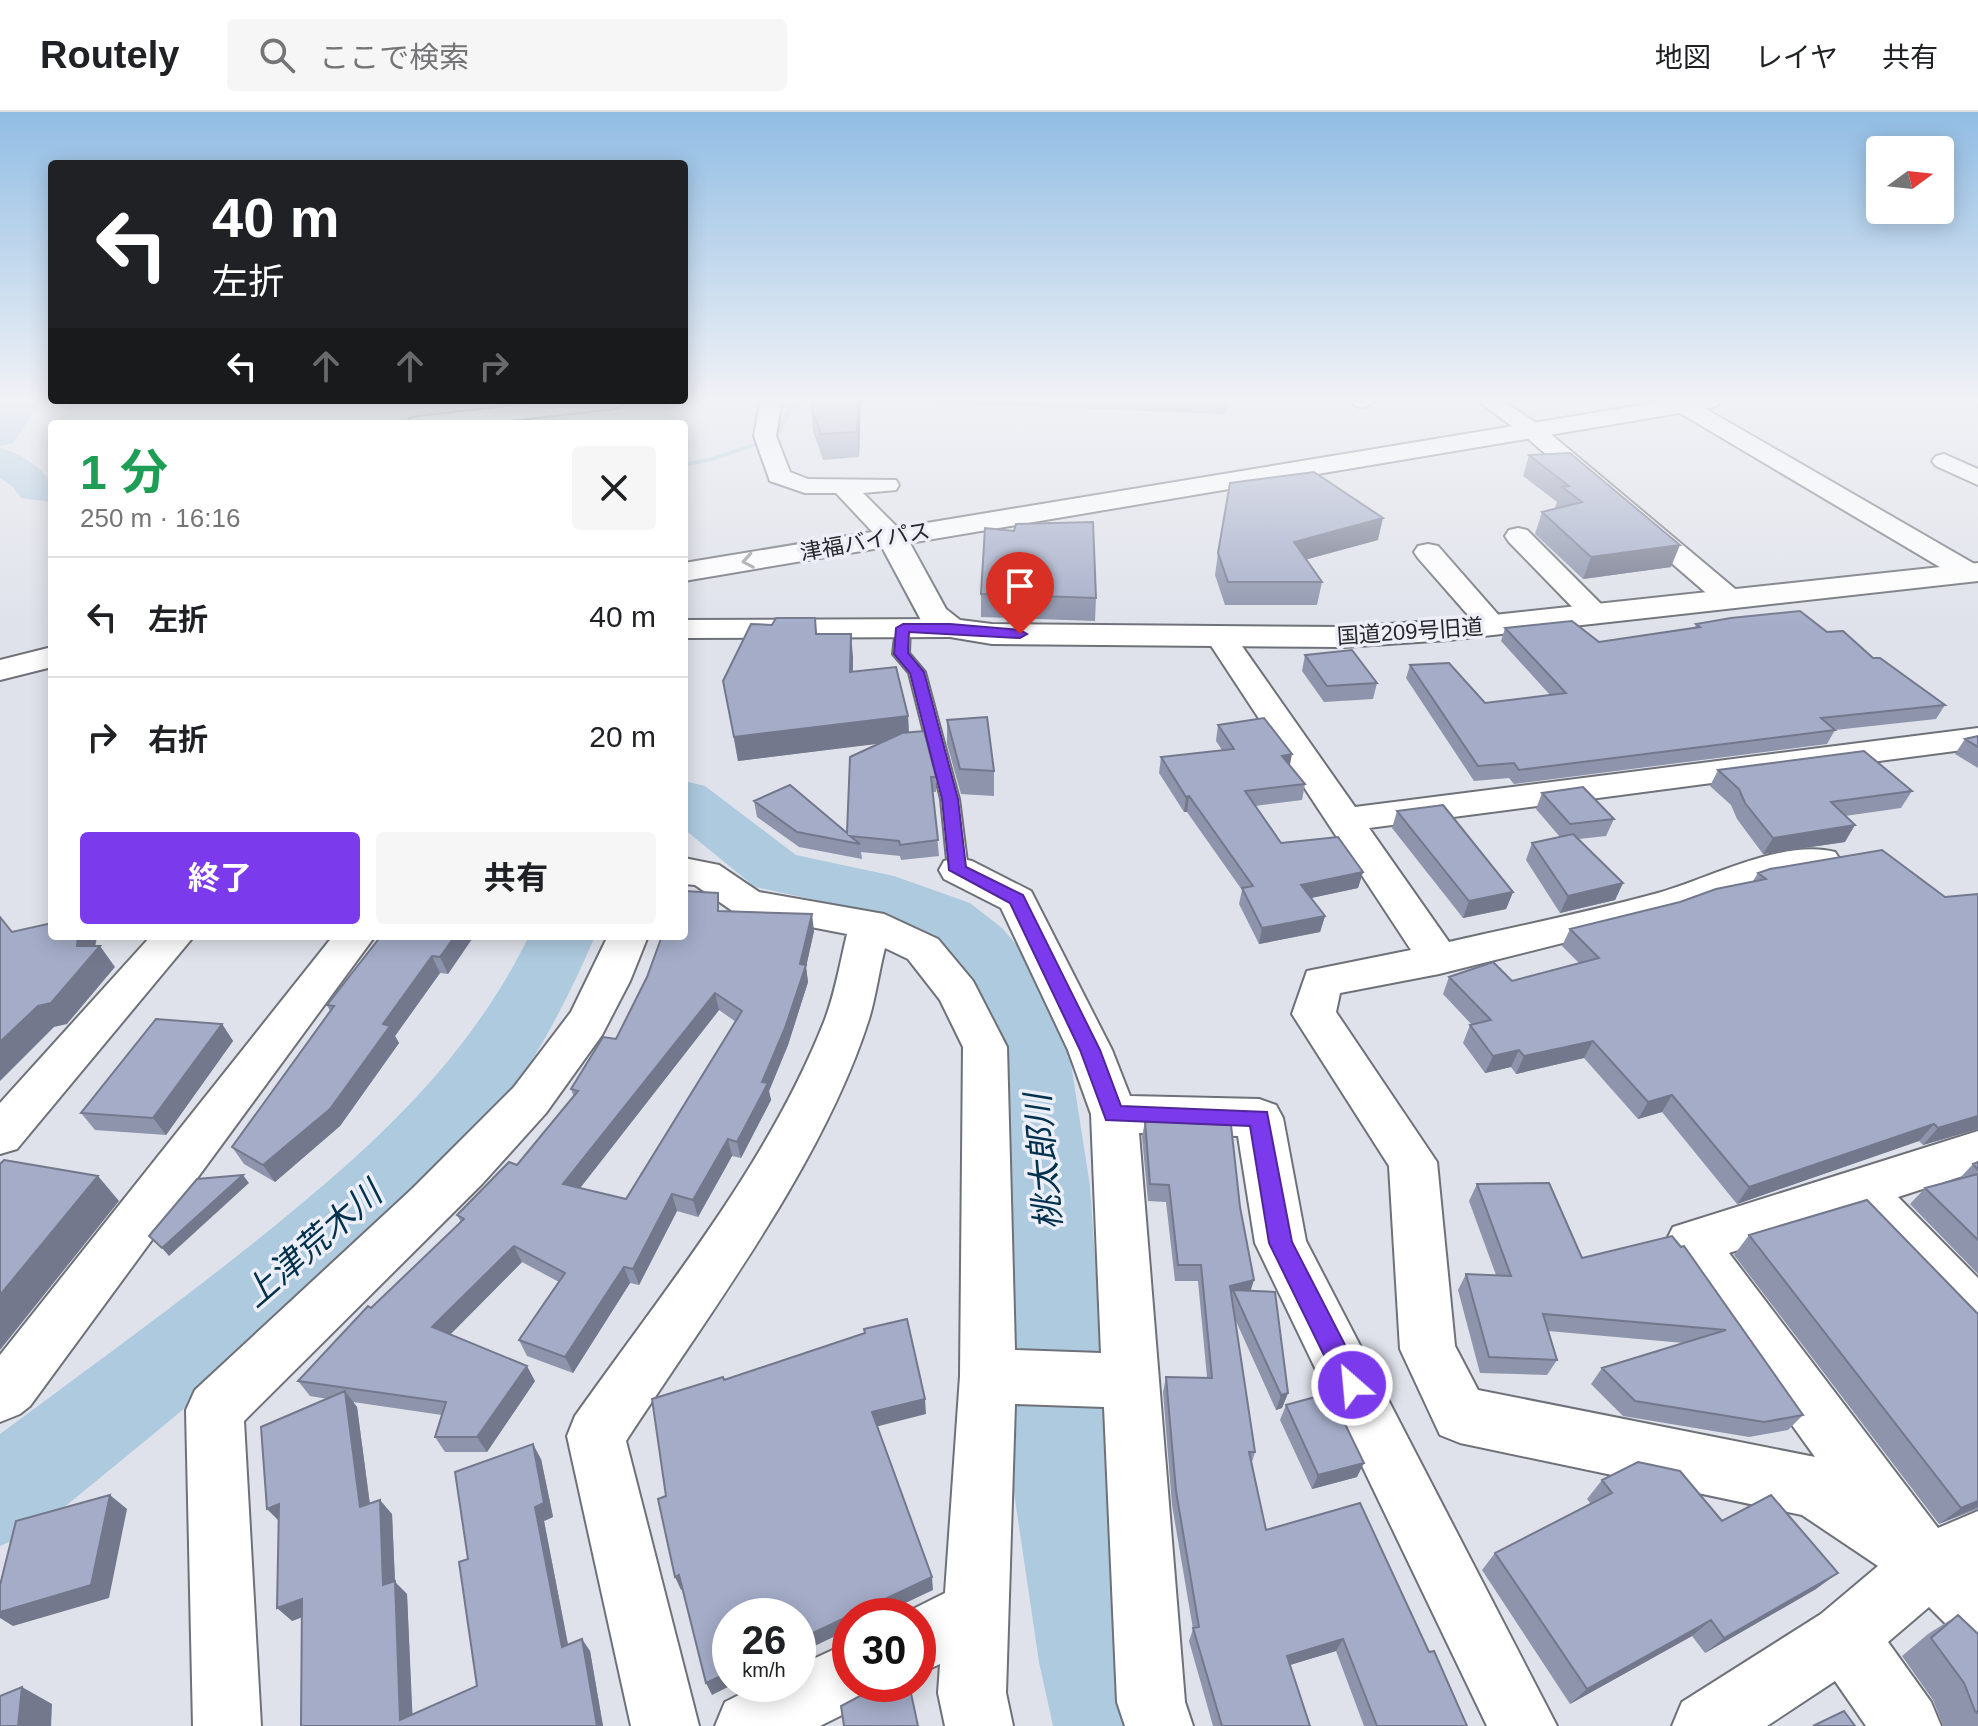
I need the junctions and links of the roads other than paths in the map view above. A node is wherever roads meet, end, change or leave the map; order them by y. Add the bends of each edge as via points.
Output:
1 (780, 476) edge
2 (1197, 476) edge
3 (1586, 476) edge
4 (1817, 476) edge
5 (842, 485) junction
6 (887, 485) dead end
7 (882, 528) junction
8 (1518, 536) dead end
9 (688, 551) edge
10 (1428, 552) dead end
11 (688, 571) edge
12 (1974, 572) edge
13 (1730, 599) junction
14 (1595, 614) junction
15 (1492, 625) junction
16 (903, 628) junction
17 (950, 628) junction
18 (688, 629) edge
19 (1219, 635) junction
20 (48, 658) edge
21 (0, 670) edge
22 (48, 680) edge
23 (0, 686) edge
24 (1978, 738) edge
25 (1343, 820) junction
26 (1859, 855) edge
27 (958, 870) joint
28 (688, 872) edge
29 (870, 924) junction
30 (171, 940) edge
31 (352, 940) edge
32 (627, 940) edge
33 (1439, 959) junction
34 (1114, 1114) junction
35 (0, 1135) edge
36 (1978, 1151) edge
37 (1860, 1192) junction
38 (1976, 1310) edge
39 (988, 1376) junction
40 (1131, 1381) junction
41 (0, 1395) edge
42 (1954, 1553) edge
43 (1978, 1610) edge
44 (977, 1611) junction
45 (936, 1632) edge
46 (1844, 1637) junction
47 (832, 1684) edge
48 (227, 1726) edge
49 (665, 1726) edge
50 (749, 1726) edge
51 (979, 1726) edge
52 (1159, 1726) edge
53 (1523, 1726) edge
54 (1706, 1726) edge
55 (1907, 1726) edge

1 - 5 street via 805,486
2 - 7 main road, 津福バイパス
3 - 13 street
4 - 12 street
5 - 6 street
5 - 7 street
7 - 9 main road, 津福バイパス
7 -> 11 main road, 津福バイパス
7 - 17 main road via 933,615
8 - 14 street
10 - 15 street
12 - 13 main road, 国道209号旧道
13 - 14 main road, 国道209号旧道
14 - 15 main road, 国道209号旧道
15 - 19 main road, 国道209号旧道 via 1343,637
16 - 17 street
16 - 18 street
16 - 27 lane via 901,654 917,672 950,799
17 - 19 main road, 国道209号旧道 via 992,634
19 - 25 street
20 - 21 main road
22 - 23 main road
24 - 25 street
25 - 33 street
26 - 33 street via 1752,872 1670,903
27 - 34 street via 1017,900 1090,1050
28 - 29 street via 705,874 748,903
29 - 39 street via 923,949 958,992 985,1047
29 - 49 street via 847,1019 810,1106 763,1189 596,1436
30 - 35 street
31 - 41 street
32 - 48 street via 569,1051 507,1130 215,1410
33 - 42 street via 1322,982 1314,1014 1413,1162 1428,1349 1460,1415 1814,1487
34 - 40 street
34 - 53 street via 1259,1118 1281,1243
36 - 37 street
37 - 38 street
37 - 42 street via 1691,1243
39 - 40 street
39 - 44 street
40 - 52 street via 1151,1702
42 - 43 street
42 - 46 street
44 - 45 street
44 - 51 street via 972,1693
46 - 54 street
46 - 55 street
47 - 50 street

